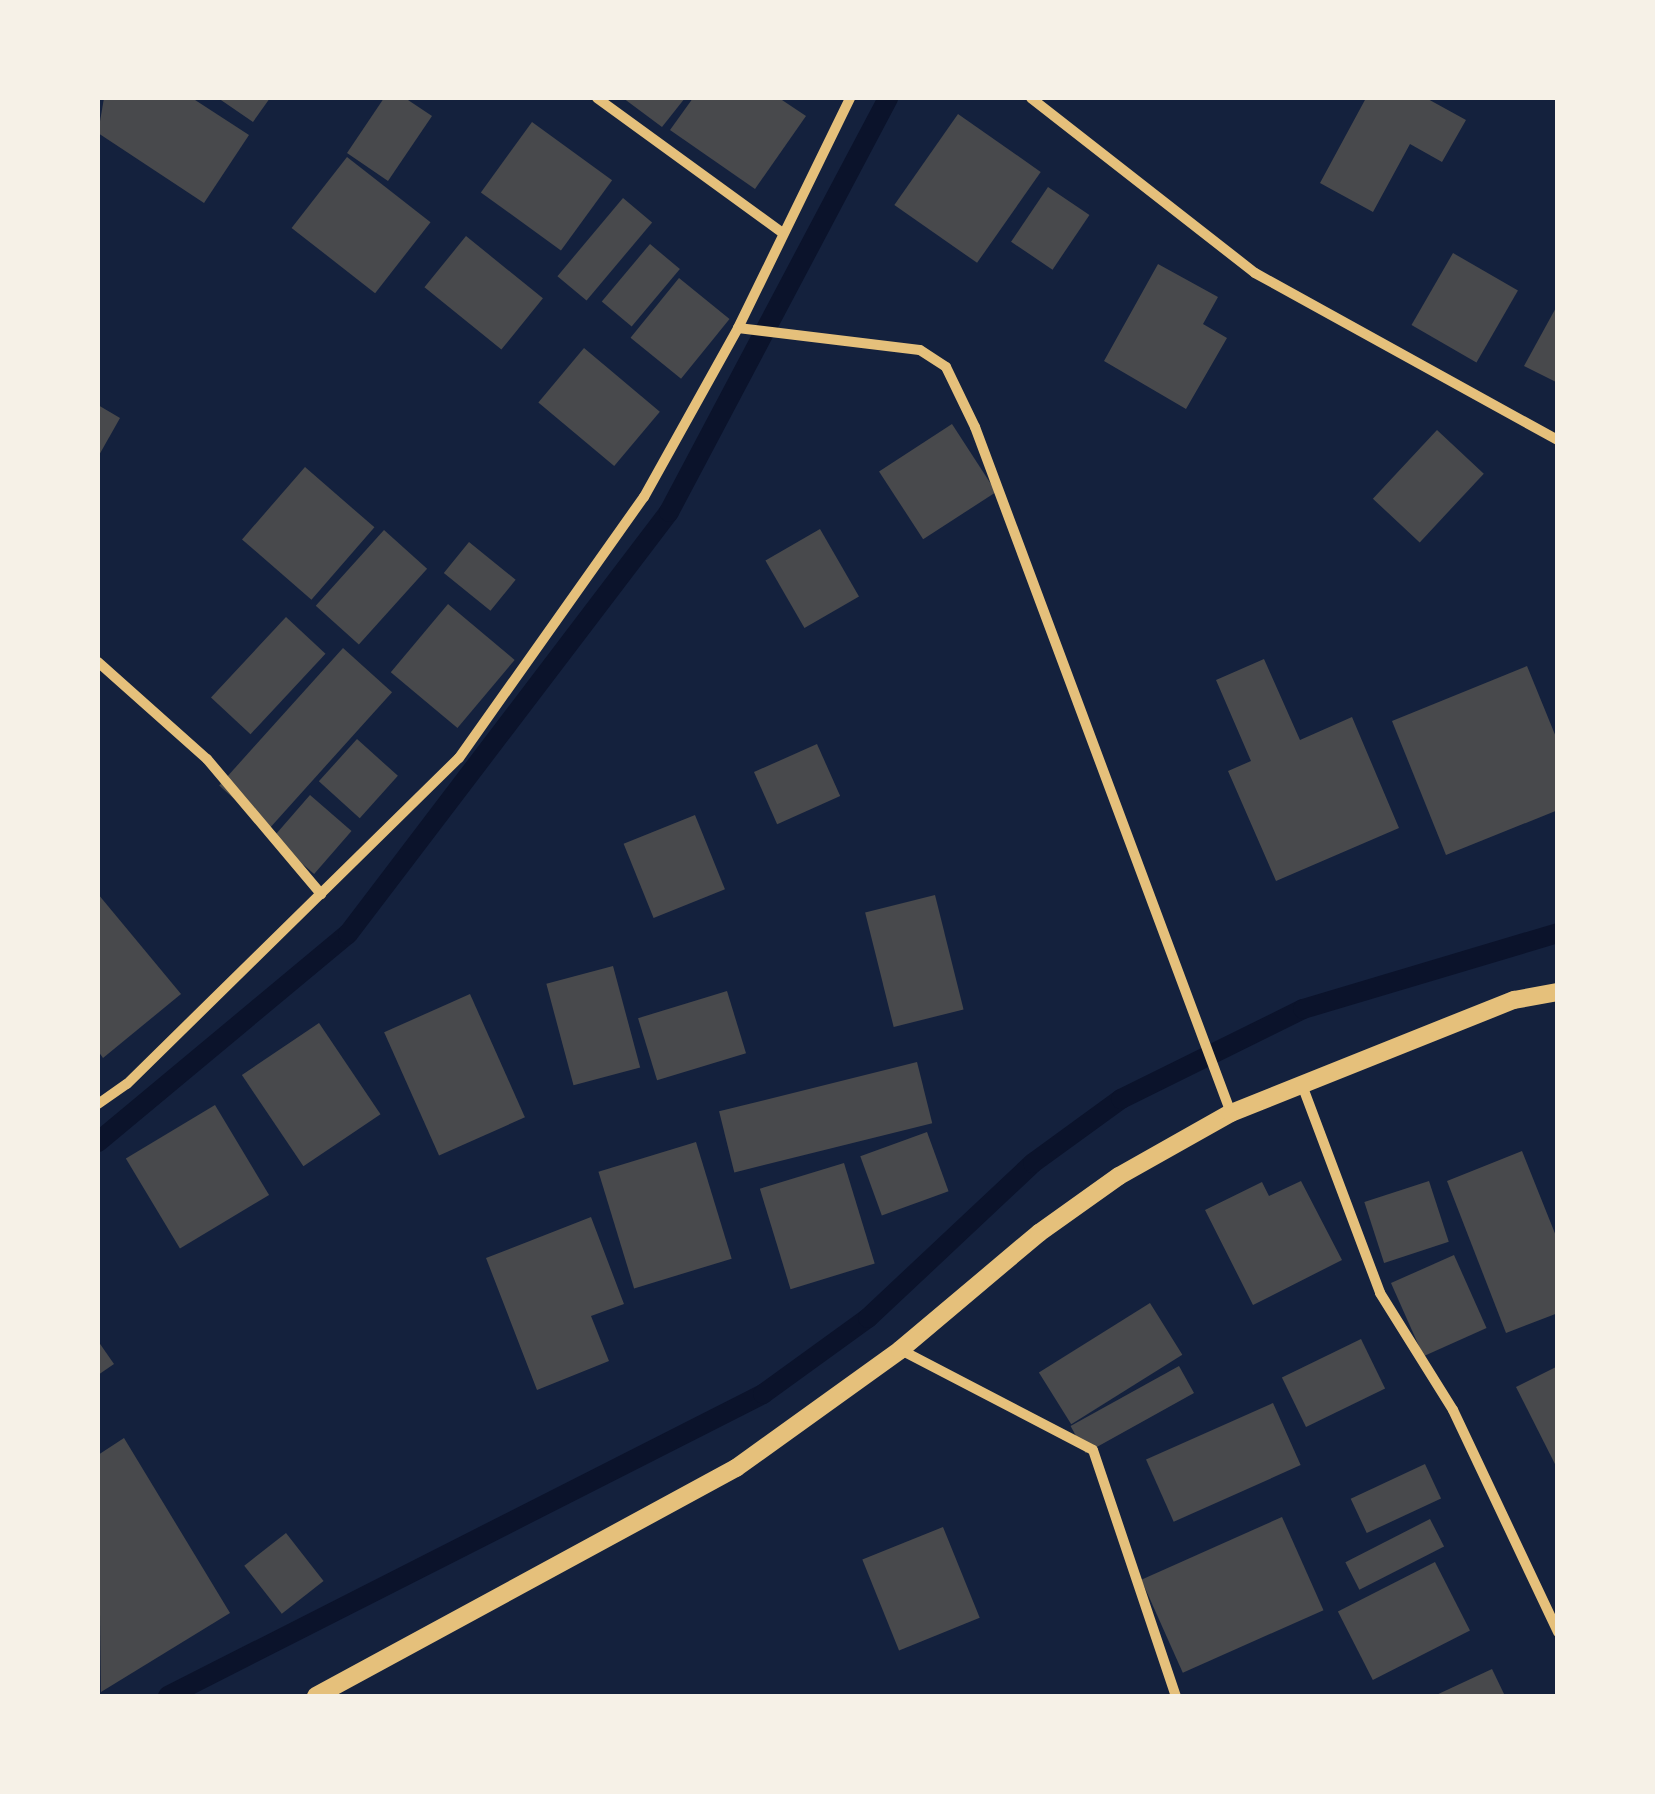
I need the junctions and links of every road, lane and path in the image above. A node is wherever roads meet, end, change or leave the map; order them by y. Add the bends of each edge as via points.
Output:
1 (596, 98) edge
2 (850, 98) edge
3 (1031, 98) edge
4 (783, 233) junction
5 (738, 328) junction
6 (1558, 440) edge
7 (98, 662) edge
8 (321, 894) junction
9 (1558, 992) edge
10 (1302, 1085) junction
11 (98, 1104) edge
12 (1232, 1113) junction
13 (900, 1350) junction
14 (1558, 1632) edge
15 (316, 1696) edge
16 (1176, 1696) edge

1 - 4 street
2 - 4 street
3 - 6 street via 1255,273
4 - 5 street
5 - 8 street via 644,498 459,758
5 - 12 street via 920,350 946,367 976,427 1192,1022
7 - 8 street via 207,759
8 - 11 street via 127,1084
9 - 10 street via 1514,1000
10 - 12 street
10 - 14 street via 1380,1293 1453,1410
12 - 13 street via 1118,1176 1038,1233
13 - 15 street via 736,1468
13 - 16 street via 1093,1450

